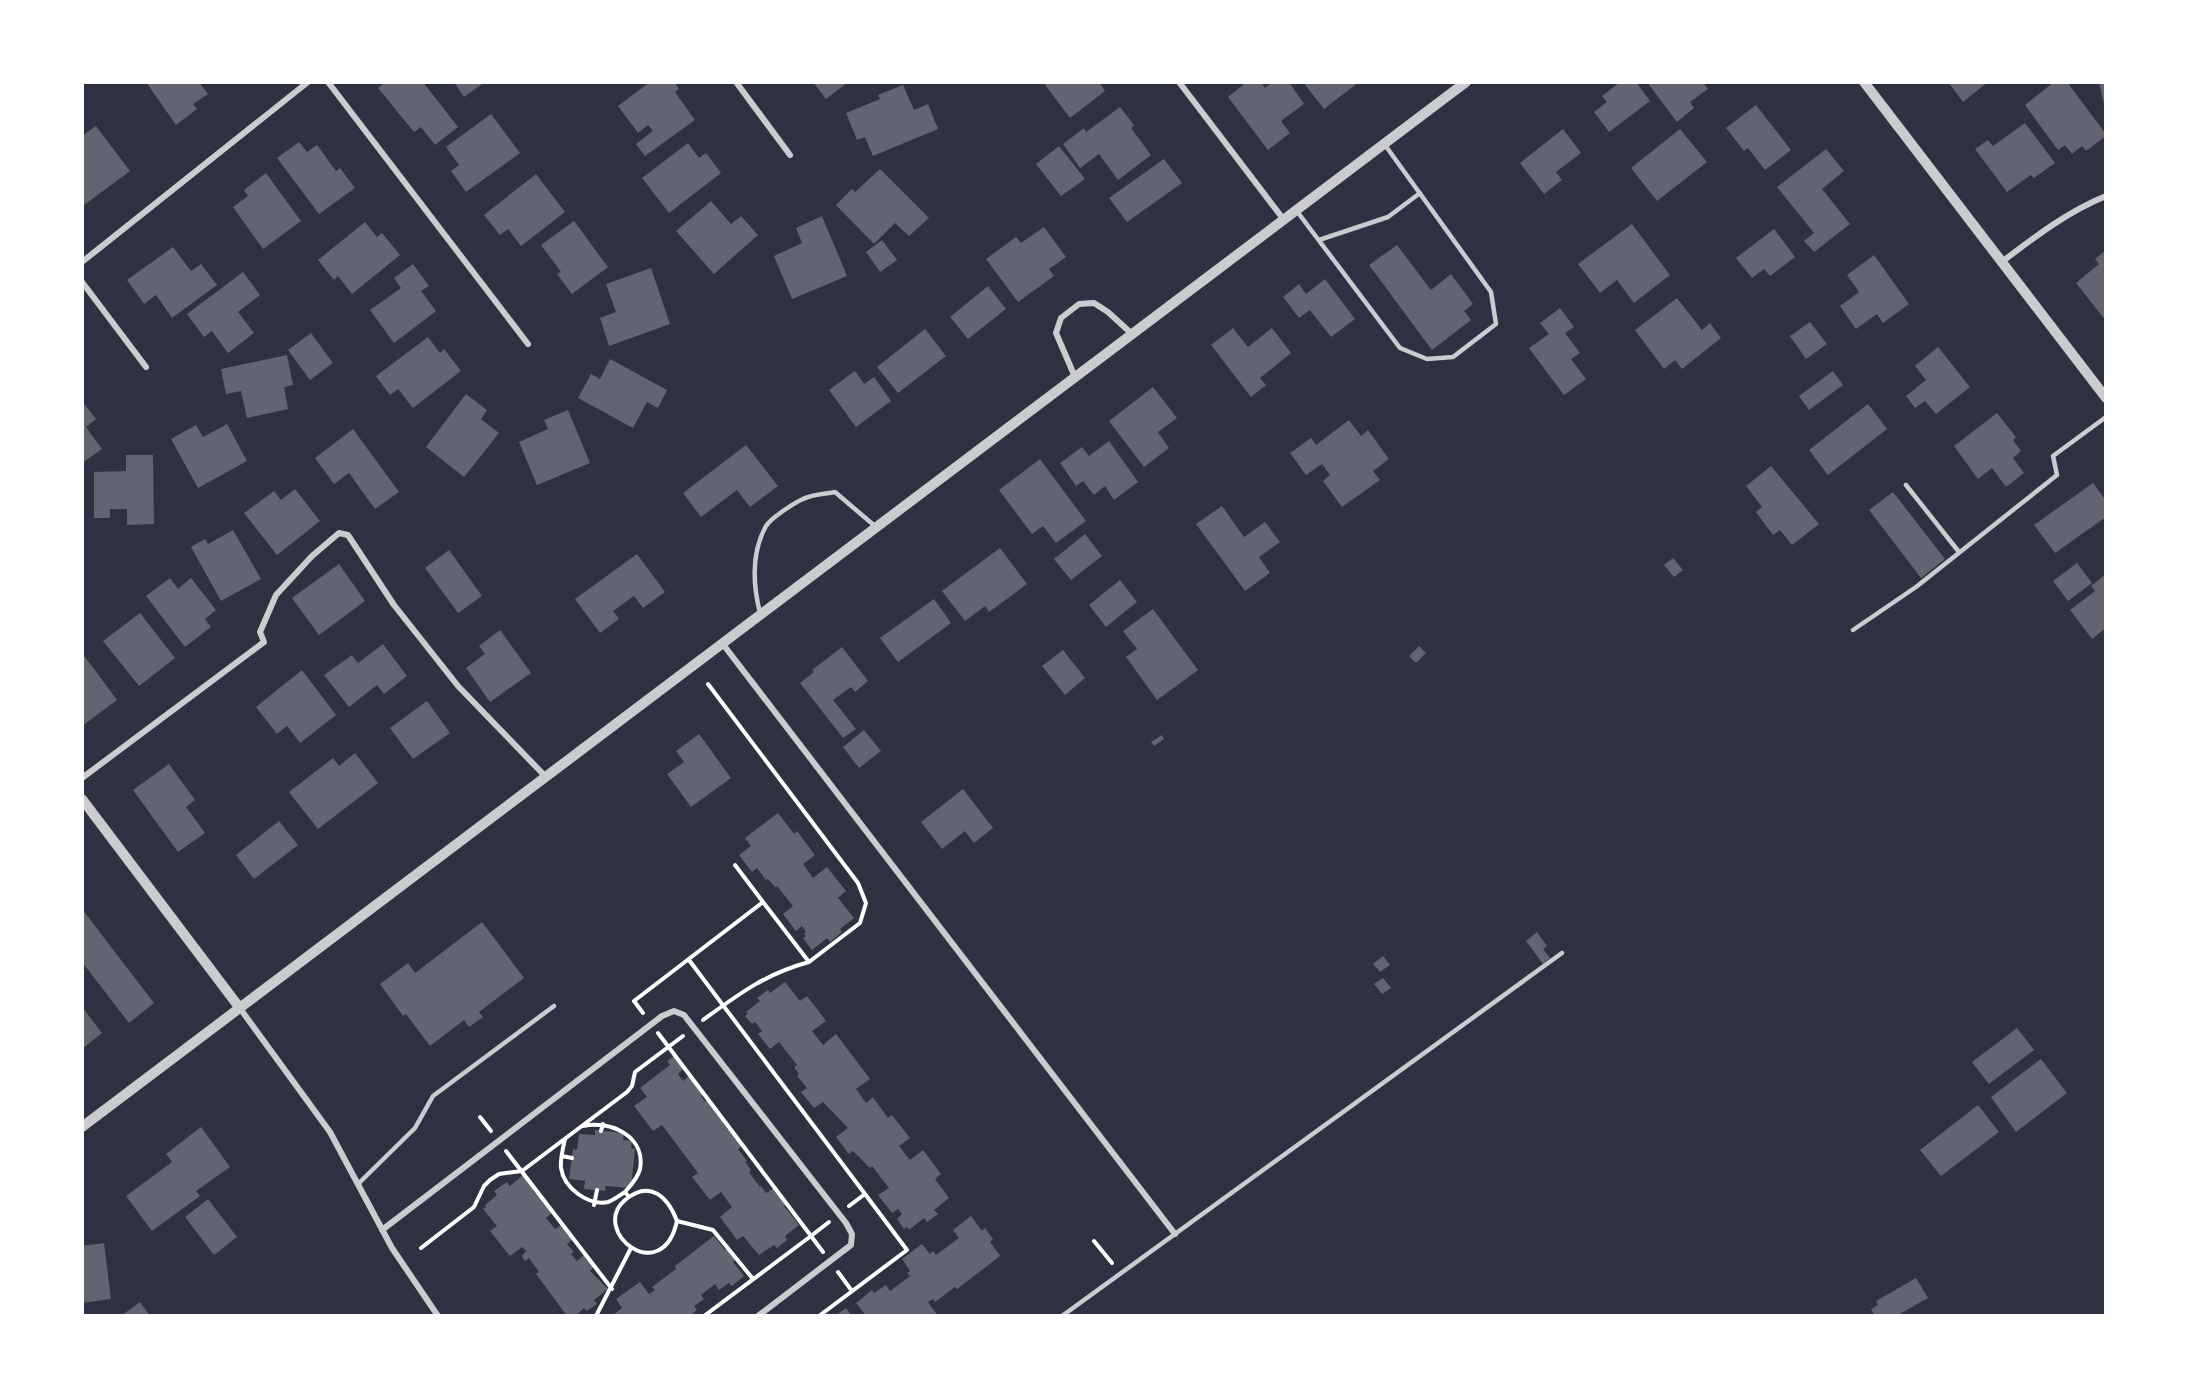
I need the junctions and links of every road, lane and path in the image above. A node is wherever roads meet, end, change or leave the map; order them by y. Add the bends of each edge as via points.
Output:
1 (308, 82) edge
2 (328, 82) edge
3 (735, 82) edge
4 (1179, 82) edge
5 (1466, 82) edge
6 (1864, 82) edge
7 (1385, 144) junction
8 (790, 155) dead end
9 (1420, 193) junction
10 (2106, 196) edge
11 (1296, 210) junction
12 (1284, 220) junction
13 (1319, 240) junction
14 (2002, 261) junction
15 (82, 262) edge
16 (82, 282) edge
17 (1132, 334) junction
18 (528, 344) dead end
19 (146, 367) dead end
20 (1075, 377) junction
21 (2106, 398) edge
22 (2106, 417) edge
23 (1906, 485) dead end
24 (876, 527) junction
25 (1959, 552) junction
26 (760, 614) junction
27 (1853, 630) dead end
28 (723, 643) junction
29 (708, 684) dead end
30 (545, 776) junction
31 (82, 778) edge
32 (82, 799) edge
33 (735, 865) dead end
34 (763, 902) junction
35 (1562, 953) dead end
36 (689, 960) junction
37 (809, 962) junction
38 (554, 1006) dead end
39 (723, 1006) junction
40 (239, 1007) junction
41 (652, 1025) junction
42 (694, 1028) junction
43 (480, 1117) dead end
44 (603, 1124) junction
45 (82, 1126) edge
46 (581, 1126) junction
47 (601, 1131) dead end
48 (565, 1138) junction
49 (499, 1141) junction
50 (562, 1156) junction
51 (572, 1158) dead end
52 (633, 1168) dead end
53 (641, 1168) junction
54 (522, 1171) junction
55 (358, 1184) junction
56 (597, 1190) dead end
57 (625, 1192) junction
58 (866, 1194) junction
59 (628, 1197) junction
60 (595, 1203) junction
61 (839, 1214) junction
62 (677, 1221) junction
63 (382, 1230) junction
64 (1175, 1234) junction
65 (811, 1236) junction
66 (1094, 1241) dead end
67 (421, 1248) dead end
68 (631, 1248) junction
69 (830, 1261) junction
70 (1120, 1274) junction
71 (753, 1279) junction
72 (612, 1289) junction
73 (852, 1291) junction
74 (438, 1316) edge
75 (596, 1316) edge
76 (704, 1316) edge
77 (758, 1316) edge
78 (819, 1316) edge
79 (1062, 1316) edge

1 - 15 street
2 - 18 street
3 - 8 street
4 - 12 street
5 - 7 street
6 - 14 street
7 - 9 lane
7 - 11 street
9 - 13 lane via 1388,217
9 - 13 lane via 1491,292 1496,324 1453,357 1427,358 1400,348
10 - 14 street via 2053,223
11 - 12 street
11 - 13 lane
12 - 17 street
14 - 21 street
16 - 19 street
17 - 20 street
17 - 20 street via 1094,303 1078,304 1061,318 1056,333
20 - 24 street
22 - 25 lane via 2053,456 2057,475
23 - 25 lane
24 - 26 street
24 - 26 lane via 835,492 805,498 774,519 767,525 756,554 754,581
25 - 27 lane
26 - 28 street
28 - 30 street
28 - 64 street
29 - 37 path via 863,892 866,903 860,923
30 - 31 street via 458,686 394,605 348,535 339,533 276,595 260,632 264,642
30 - 40 street
32 - 40 street
33 - 34 path
34 - 36 path
34 - 37 path
35 - 64 lane
36 - 39 path
36 - 41 path via 634,1001
37 - 39 path via 773,973
38 - 55 lane via 433,1096 415,1128
39 - 42 path
39 - 58 path
40 - 45 street
40 - 55 street via 330,1132
41 - 42 street via 674,1011 684,1015
41 - 49 street
41 - 65 path
42 - 46 path via 635,1072 627,1092
42 - 61 street
43 - 49 path
44 - 46 path
44 - 47 path
44 - 53 path via 616,1128 635,1144
46 - 48 path
48 - 50 path
48 - 54 path
49 - 54 path
49 - 63 street
50 - 51 path
50 - 60 path via 561,1167 570,1187
52 - 53 path
53 - 57 path
54 - 67 path via 500,1173 490,1180 474,1207
54 - 72 path
55 - 63 street
56 - 60 path
57 - 59 path
57 - 60 path via 608,1202
58 - 61 path
58 - 73 path via 907,1250
59 - 62 path via 650,1191 660,1195 671,1205
59 - 68 path via 615,1214 620,1235
61 - 65 path
61 - 69 street via 852,1234 851,1245
62 - 68 path via 674,1236 665,1248 646,1254
62 - 71 path via 713,1230
63 - 74 street
64 - 70 lane
65 - 69 path
65 - 71 path
66 - 70 path
68 - 72 path
69 - 73 path
69 - 77 street
70 - 79 lane
71 - 76 path
72 - 75 path
73 - 78 path

